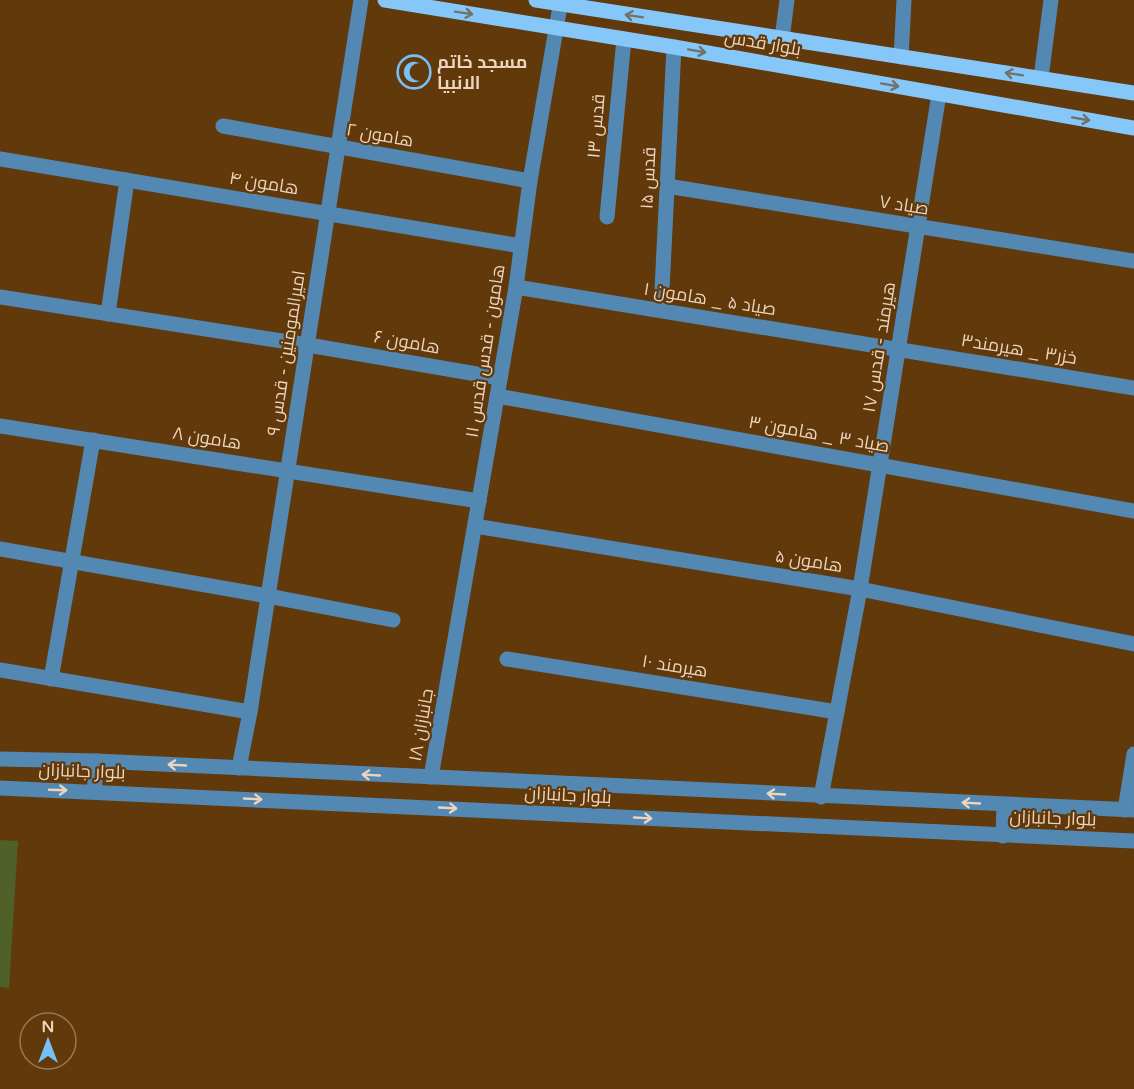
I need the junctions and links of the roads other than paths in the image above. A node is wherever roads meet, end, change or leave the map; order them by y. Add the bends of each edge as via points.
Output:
1 (361, 0) edge
2 (385, 0) edge
3 (536, 0) edge
4 (787, 0) edge
5 (904, 0) edge
6 (1051, 0) edge
7 (560, 2) edge
8 (557, 28) junction
9 (624, 39) junction
10 (782, 39) junction
11 (674, 47) junction
12 (901, 57) junction
13 (1041, 78) junction
14 (1134, 93) edge
15 (939, 94) junction
16 (223, 126) dead end
17 (1134, 128) edge
18 (338, 147) junction
19 (0, 159) edge
20 (127, 180) junction
21 (530, 181) junction
22 (667, 186) junction
23 (328, 213) junction
24 (607, 217) dead end
25 (918, 227) junction
26 (521, 246) junction
27 (1134, 261) edge
28 (516, 287) junction
29 (0, 297) edge
30 (661, 310) junction
31 (108, 314) junction
32 (308, 345) junction
33 (898, 349) junction
34 (500, 378) junction
35 (1134, 388) edge
36 (497, 396) junction
37 (0, 426) edge
38 (93, 440) junction
39 (880, 465) junction
40 (288, 471) junction
41 (479, 501) junction
42 (1134, 511) edge
43 (475, 526) junction
44 (0, 549) edge
45 (71, 562) junction
46 (860, 589) junction
47 (268, 596) junction
48 (393, 620) dead end
49 (1134, 644) edge
50 (507, 659) dead end
51 (0, 670) edge
52 (51, 679) junction
53 (449, 680) joint
54 (250, 712) junction
55 (837, 712) junction
56 (1134, 754) edge
57 (0, 759) edge
58 (98, 761) junction
59 (239, 768) junction
60 (431, 777) junction
61 (0, 788) edge
62 (94, 791) junction
63 (821, 796) junction
64 (1004, 805) junction
65 (1130, 810) edge
66 (1003, 836) junction
67 (1134, 841) edge

1 - 18 street, امیرالمومنین - قدس ۹
2 -> 8 main road, بلوار قدس
3 - 7 main road, بلوار قدس
4 - 10 street
5 - 12 street
6 - 13 street
7 - 8 street, هامون - قدس قدس ۱۱
10 -> 7 main road, بلوار قدس
8 - 9 main road, بلوار قدس
8 - 21 street, هامون - قدس قدس ۱۱
9 - 11 main road, بلوار قدس
9 - 24 street, قدس ۱۳
10 - 12 main road, بلوار قدس
11 -> 15 main road, بلوار قدس
11 - 22 street, قدس ۱۵
13 -> 12 main road, بلوار قدس
13 - 14 main road, بلوار قدس
15 -> 17 main road, بلوار قدس
15 - 25 street, هیرمند - قدس ۱۷
16 - 18 street, هامون ۲
18 - 21 street, هامون ۲
18 - 23 street, امیرالمومنین - قدس ۹
19 - 20 street, هامون ۴
20 - 23 street, هامون ۴
20 - 31 street
21 - 26 street, هامون - قدس قدس ۱۱
22 - 25 street, صیاد ۷
22 - 30 street, قدس ۱۵
23 - 26 street, هامون ۴
23 - 32 street, امیرالمومنین - قدس ۹
25 - 27 street, صیاد ۷
25 - 33 street, هیرمند - قدس ۱۷
26 - 28 street, هامون - قدس قدس ۱۱
28 - 30 street, صیاد ۵ _ هامون ۱
28 - 34 street, هامون - قدس قدس ۱۱
29 - 31 street, هامون ۶
30 - 33 street, صیاد ۵ _ هامون ۱
31 - 32 street, هامون ۶
32 - 34 street, هامون ۶
32 - 40 street, امیرالمومنین - قدس ۹
33 - 35 street, خزر۳ _ هیرمند۳
33 - 39 street, هیرمند - قدس ۱۷
34 - 36 street, هامون - قدس قدس ۱۱
36 - 39 street, صیاد ۳ _ هامون ۳
36 - 41 street, هامون - قدس قدس ۱۱
37 - 38 street, هامون ۸
38 - 40 street, هامون ۸
38 - 45 street
39 - 42 street, صیاد ۳ _ هامون ۳
39 - 46 street, هیرمند - قدس ۱۷
40 - 41 street, هامون ۸
40 - 47 street, امیرالمومنین - قدس ۹
41 - 43 street, هامون - قدس قدس ۱۱
43 - 46 street, هامون ۵
43 - 53 street, هامون - قدس قدس ۱۱
44 - 45 street
45 - 47 street
45 - 52 street
46 - 49 street, هامون ۵
46 - 55 street, هیرمند - قدس ۱۷
47 - 48 street
47 - 54 street, امیرالمومنین - قدس ۹
50 - 55 street, هیرمند ۱۰
51 - 52 street
52 - 54 street
53 - 60 street, جانبازان ۱۸
54 - 59 street, امیرالمومنین - قدس ۹
55 - 63 street, هیرمند - قدس ۱۷
56 - 65 street
57 - 58 street, بلوار جانبازان
59 -> 58 street, بلوار جانبازان
58 - 62 street
60 -> 59 street, بلوار جانبازان
63 -> 60 street, بلوار جانبازان
61 -> 62 street, بلوار جانبازان
62 -> 66 street, بلوار جانبازان
64 -> 63 street, بلوار جانبازان
64 - 65 street, بلوار جانبازان
64 - 66 street
66 - 67 street, بلوار جانبازان

